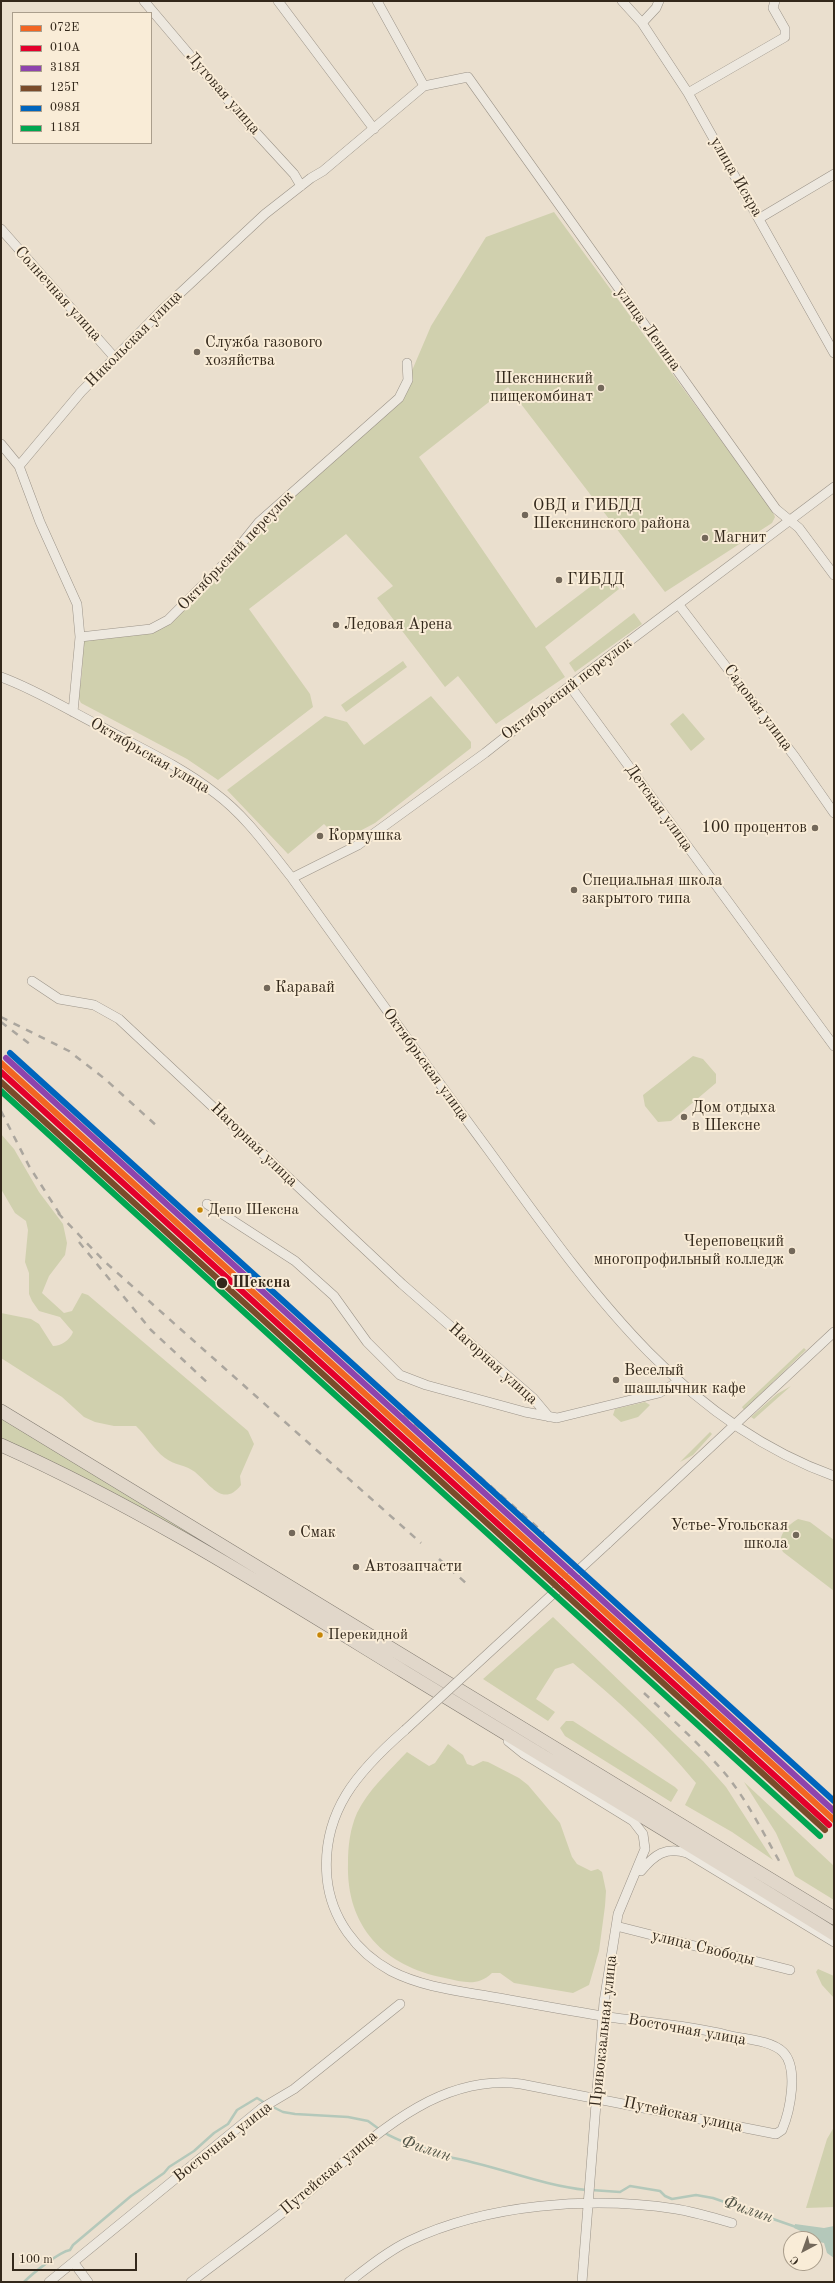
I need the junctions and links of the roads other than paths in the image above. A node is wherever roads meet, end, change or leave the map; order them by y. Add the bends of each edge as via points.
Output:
1 (144, 1) edge
2 (278, 1) edge
3 (376, 1) edge
4 (659, 1) edge
5 (775, 1) edge
6 (626, 4) edge
7 (642, 23) junction
8 (424, 86) junction
9 (688, 93) junction
10 (374, 129) junction
11 (834, 174) edge
12 (301, 186) junction
13 (760, 218) junction
14 (1, 229) edge
15 (834, 353) edge
16 (115, 358) junction
17 (407, 363) dead end
18 (1, 444) edge
19 (19, 466) junction
20 (834, 486) edge
21 (789, 520) junction
22 (834, 575) edge
23 (679, 605) junction
24 (80, 637) junction
25 (1, 677) edge
26 (570, 686) junction
27 (73, 712) junction
28 (834, 812) edge
29 (292, 878) junction
30 (32, 982) dead end
31 (834, 1046) edge
32 (207, 1204) dead end
33 (834, 1332) edge
34 (678, 1382) junction
35 (1, 1411) edge
36 (549, 1417) junction
37 (734, 1426) junction
38 (1, 1445) edge
39 (834, 1476) edge
40 (471, 1712) junction
41 (632, 1882) junction
42 (834, 1918) edge
43 (616, 1926) junction
44 (834, 1934) edge
45 (834, 1942) edge
46 (790, 1970) dead end
47 (400, 2004) dead end
48 (603, 2016) junction
49 (771, 2045) joint
50 (598, 2097) junction
51 (589, 2199) junction
52 (732, 2223) dead end
53 (74, 2263) junction
54 (49, 2282) edge
55 (88, 2282) edge
56 (190, 2282) edge
57 (349, 2282) edge
58 (582, 2282) edge

1 - 12 street, Луговая улица via 294,174
2 - 10 street
3 - 8 street
4 - 7 street
5 - 9 street via 773,8 785,29 785,37
6 - 7 street, улица Искра
7 - 9 street, улица Искра
8 - 10 street, Никольская улица
8 - 21 street, улица Ленина via 468,78 776,509
9 - 13 street, улица Искра
10 - 12 street, Никольская улица
11 - 13 street
12 - 16 street, Никольская улица via 265,214 162,310
13 - 15 street, улица Искра
14 - 16 street, Солнечная улица
16 - 19 street, Никольская улица via 81,392
17 - 24 street, Октябрьский переулок via 408,380 399,398 259,522 230,558 168,620 151,628
18 - 19 street
19 - 24 street via 40,522 77,604
20 - 21 street, Октябрьский переулок
21 - 22 street, улица Ленина via 800,528
21 - 23 street, Октябрьский переулок
23 - 26 street, Октябрьский переулок
23 - 28 street, Садовая улица
24 - 27 street
25 - 27 street, Октябрьская улица
26 - 29 street, Октябрьский переулок via 485,753 358,845
26 - 31 street, Детская улица
27 - 29 street, Октябрьская улица via 161,759 215,793 253,828
29 - 34 street, Октябрьская улица via 557,1244 640,1346
30 - 36 street, Нагорная улица via 60,999 94,1005 119,1019 397,1278 533,1398
32 - 36 street via 295,1261 334,1296 367,1342 400,1376
33 - 37 street, Восточная улица
34 - 36 street via 659,1393 566,1417
34 - 37 street, Октябрьская улица
35 - 42 highway
37 - 39 street, Октябрьская улица via 802,1463
37 - 48 street, Восточная улица, bridge via 370,1763 343,1797 330,1830 326,1854 328,1885 333,1906 348,1933 361,1949 378,1963 414,1980 457,1991
38 - 40 highway via 141,1514
40 - 41 street via 524,1754 639,1827 643,1834 645,1849
40 - 44 highway
41 - 43 street, Привокзальная улица via 622,1903
41 - 45 street via 658,1854 679,1851
43 - 46 street, улица Свободы
43 - 48 street, Привокзальная улица
47 - 53 street, Восточная улица via 294,2089 262,2108
48 - 49 street, Восточная улица via 710,2031
48 - 50 street, Привокзальная улица
49 - 50 street, Путейская улица via 782,2051 790,2061 792,2087 788,2117 782,2130 776,2134
50 - 51 street, Привокзальная улица
50 - 56 street, Путейская улица via 509,2082 480,2083 455,2090 378,2132 294,2203
51 - 52 street via 678,2210
51 - 57 street via 506,2211 451,2224 408,2242
51 - 58 street, Привокзальная улица
53 - 54 street, Восточная улица
53 - 55 street

